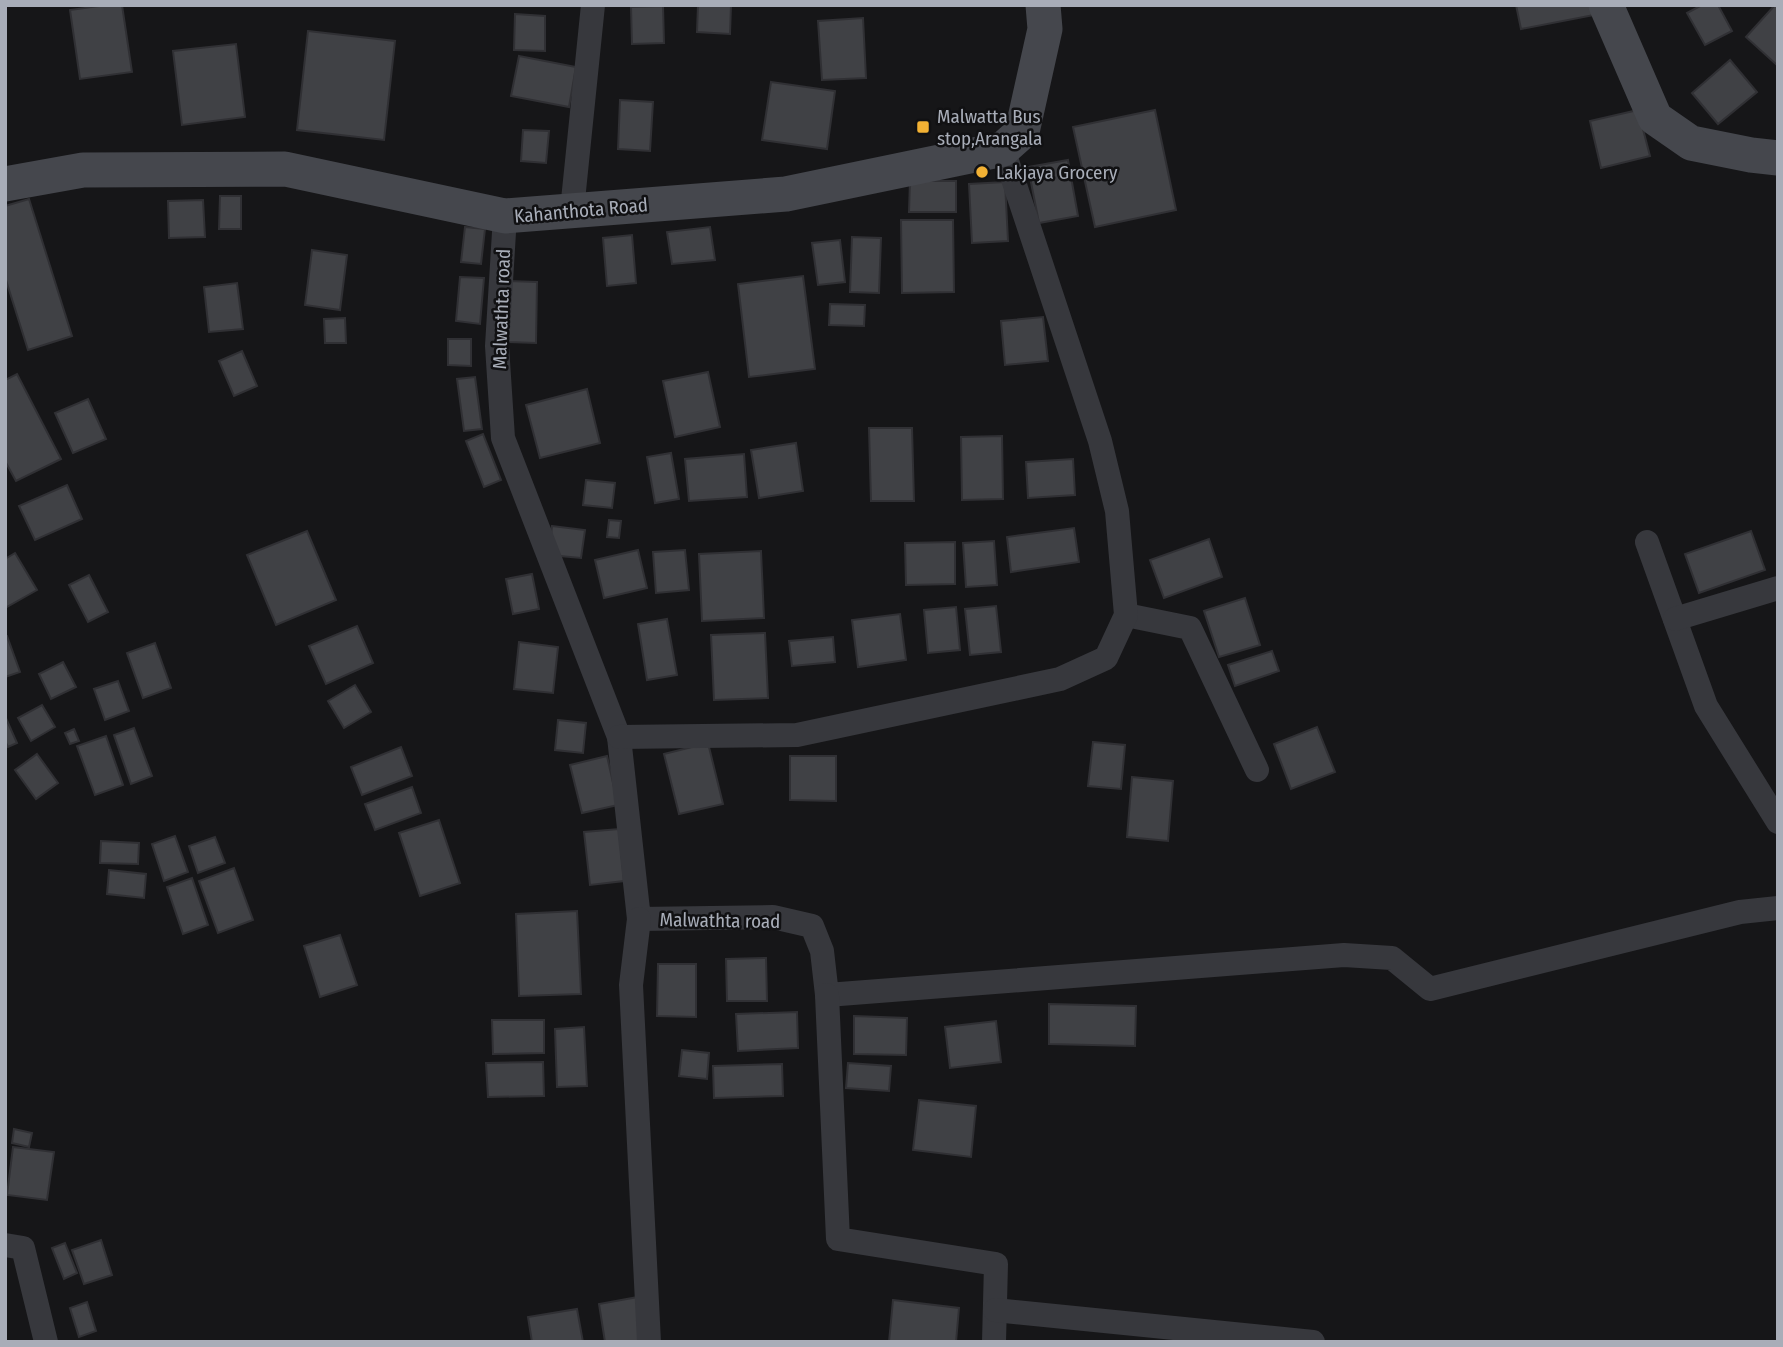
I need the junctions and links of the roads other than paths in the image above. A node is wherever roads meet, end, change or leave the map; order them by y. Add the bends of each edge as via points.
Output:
1 (593, 5) edge
2 (1043, 5) edge
3 (1606, 5) edge
4 (1003, 149) junction
5 (1778, 158) edge
6 (5, 184) edge
7 (572, 210) junction
8 (505, 216) junction
9 (1647, 542) dead end
10 (1778, 588) edge
11 (1126, 615) junction
12 (1675, 619) junction
13 (619, 737) junction
14 (1258, 770) dead end
15 (1778, 822) edge
16 (1778, 908) edge
17 (639, 919) junction
18 (827, 995) junction
19 (5, 1245) edge
20 (995, 1310) junction
21 (46, 1342) edge
22 (649, 1342) edge
23 (994, 1342) edge
24 (1313, 1342) edge

1 - 7 street
2 - 4 main road via 1045,29 1022,132
3 - 5 main road via 1655,118 1691,143
4 - 7 main road, Kahanthota Road via 786,194
4 - 11 street via 1100,441 1117,511
6 - 8 main road, Kahanthota Road via 83,170 285,169
7 - 8 main road, Kahanthota Road
8 - 13 street, Malwathta road via 497,346 503,438
9 - 12 street
10 - 12 street
11 - 13 street via 1106,658 1060,679 797,735
11 - 14 street via 1190,628
12 - 15 street via 1706,706
13 - 17 street, Malwathta road
16 - 18 street via 1740,912 1430,989 1392,958 1344,955
17 - 18 street, Malwathta road via 773,918 812,926 822,951
17 - 22 street via 631,985
18 - 20 street via 838,1239 996,1264
19 - 21 street via 23,1248
20 - 23 street
20 - 24 street

